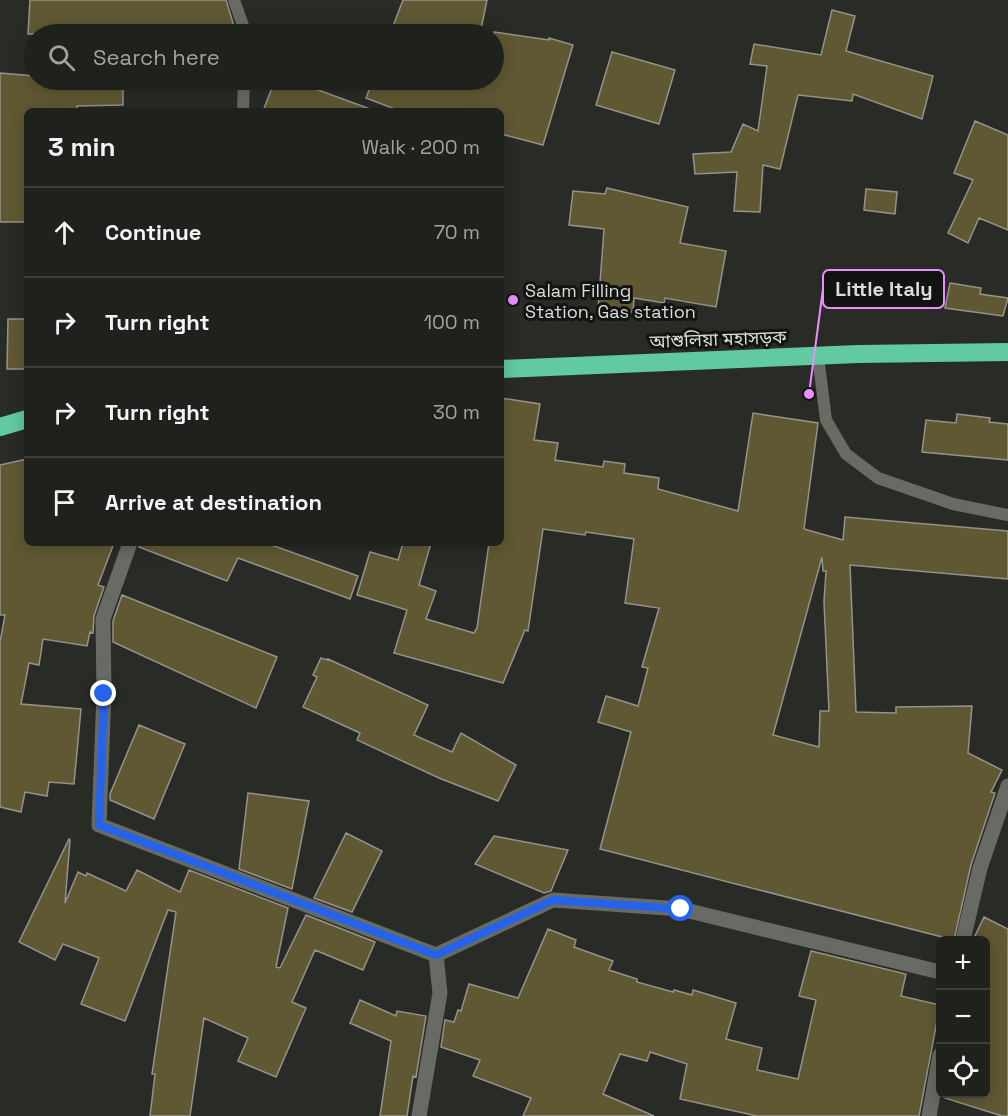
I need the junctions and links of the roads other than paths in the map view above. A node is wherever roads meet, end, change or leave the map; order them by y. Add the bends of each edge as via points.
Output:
1 (234, 0) edge
2 (242, 24) edge
3 (244, 90) edge
4 (243, 108) edge
5 (1008, 352) edge
6 (818, 356) junction
7 (504, 369) edge
8 (24, 421) edge
9 (0, 427) edge
10 (1008, 515) edge
11 (129, 546) edge
12 (1008, 786) edge
13 (964, 936) edge
14 (436, 955) junction
15 (936, 971) edge
16 (936, 1077) edge
17 (419, 1116) edge
18 (929, 1116) edge

1 - 2 lane
3 - 4 lane
5 - 6 highway, আশুলিয়া মহাসড়ক
6 - 7 highway, আশুলিয়া মহাসড়ক
6 - 10 lane via 826,420 846,454 878,478 953,504
8 - 9 highway
11 - 14 street via 103,619 99,825
12 - 13 street via 980,868
14 - 15 street via 553,900 681,909
14 - 17 street via 440,993
16 - 18 street

